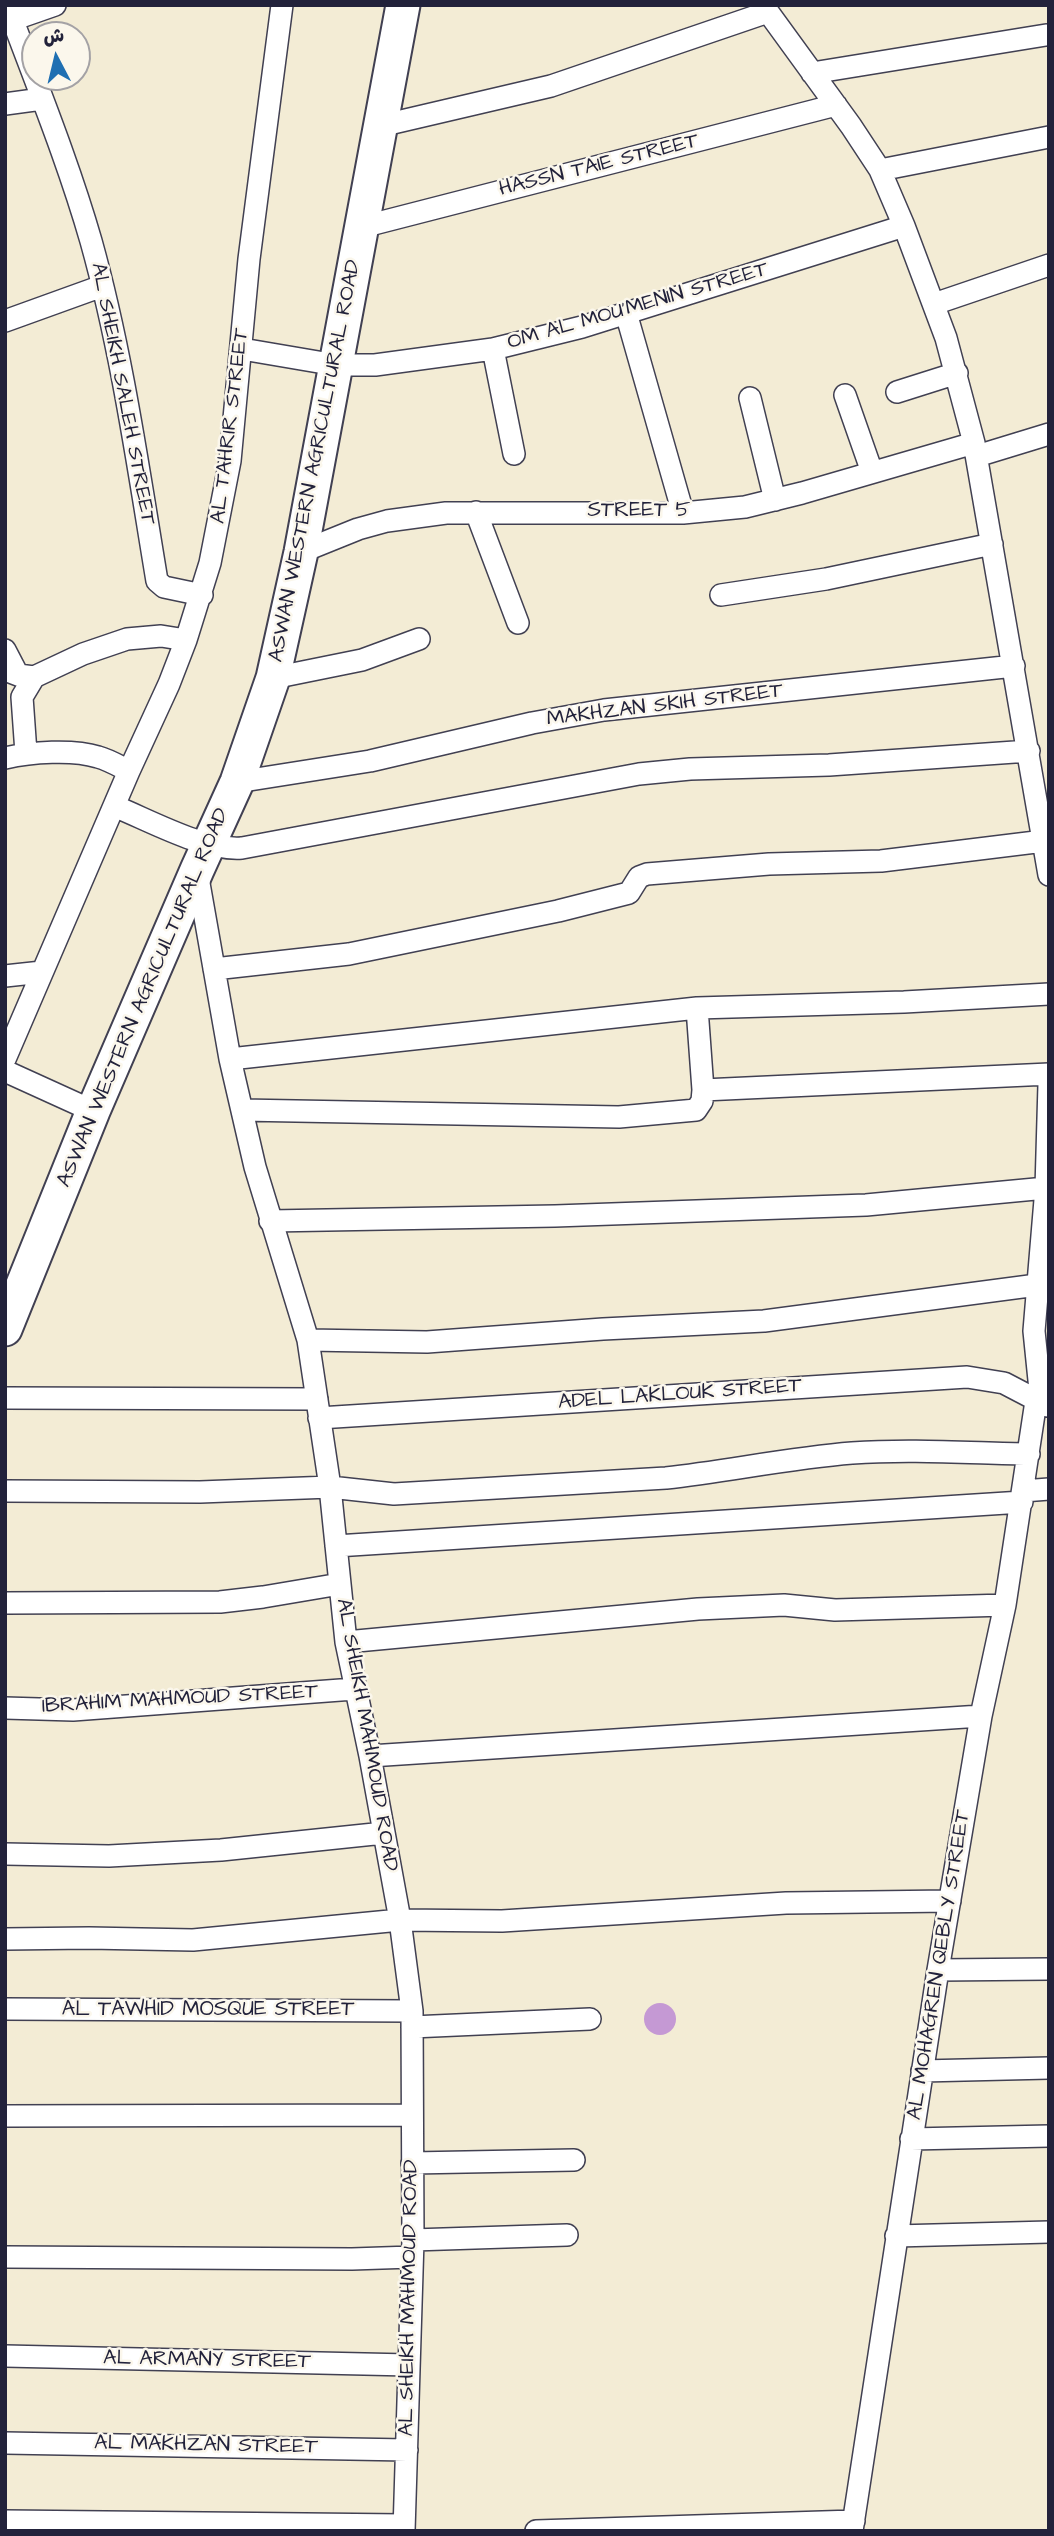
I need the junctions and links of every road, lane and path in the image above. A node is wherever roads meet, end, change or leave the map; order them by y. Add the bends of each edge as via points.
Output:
1 (55, 5) edge
2 (282, 5) edge
3 (403, 5) edge
4 (765, 9) edge
5 (10, 13) edge
6 (1046, 35) dead end
7 (812, 73) junction
8 (42, 99) junction
9 (5, 104) edge
10 (836, 105) junction
11 (380, 126) junction
12 (1049, 137) edge
13 (880, 170) junction
14 (904, 226) junction
15 (362, 227) junction
16 (1049, 265) edge
17 (102, 286) junction
18 (934, 304) junction
19 (626, 313) junction
20 (5, 321) edge
21 (242, 349) junction
22 (493, 349) junction
23 (336, 365) junction
24 (957, 373) junction
25 (897, 392) dead end
26 (845, 395) dead end
27 (750, 398) dead end
28 (1049, 434) edge
29 (976, 449) junction
30 (514, 454) dead end
31 (872, 472) junction
32 (775, 500) junction
33 (476, 512) junction
34 (683, 513) junction
35 (992, 544) junction
36 (301, 552) junction
37 (202, 595) junction
38 (721, 595) dead end
39 (517, 623) dead end
40 (419, 639) dead end
41 (187, 640) junction
42 (5, 650) edge
43 (1014, 666) junction
44 (19, 674) edge
45 (272, 678) junction
46 (1029, 751) junction
47 (26, 753) junction
48 (5, 758) edge
49 (129, 771) junction
50 (237, 782) junction
51 (114, 806) junction
52 (1046, 846) edge
53 (203, 857) junction
54 (1049, 875) edge
55 (214, 969) junction
56 (42, 972) junction
57 (5, 976) edge
58 (1049, 994) edge
59 (697, 1008) junction
60 (230, 1059) junction
61 (6, 1060) edge
62 (1049, 1074) edge
63 (1049, 1084) edge
64 (703, 1090) junction
65 (242, 1110) junction
66 (93, 1111) junction
67 (1046, 1188) junction
68 (270, 1221) junction
69 (1043, 1289) edge
70 (5, 1329) edge
71 (308, 1340) junction
72 (1049, 1370) edge
73 (5, 1398) edge
74 (1042, 1399) edge
75 (318, 1408) junction
76 (1029, 1454) junction
77 (330, 1487) junction
78 (1049, 1489) edge
79 (5, 1491) edge
80 (1023, 1497) junction
81 (336, 1546) junction
82 (340, 1584) junction
83 (5, 1603) edge
84 (1005, 1605) junction
85 (346, 1642) junction
86 (354, 1689) junction
87 (5, 1708) edge
88 (981, 1716) junction
89 (370, 1756) junction
90 (384, 1833) junction
91 (5, 1854) edge
92 (950, 1901) junction
93 (400, 1920) junction
94 (5, 1939) edge
95 (1049, 1969) edge
96 (938, 1970) junction
97 (5, 2009) edge
98 (412, 2019) junction
99 (590, 2019) dead end
100 (1049, 2068) edge
101 (922, 2071) junction
102 (412, 2115) junction
103 (5, 2116) edge
104 (1049, 2136) edge
105 (911, 2139) junction
106 (574, 2160) dead end
107 (412, 2163) junction
108 (1049, 2232) edge
109 (567, 2235) dead end
110 (896, 2236) junction
111 (412, 2248) junction
112 (5, 2257) edge
113 (5, 2357) edge
114 (409, 2365) junction
115 (5, 2443) edge
116 (407, 2449) junction
117 (5, 2521) edge
118 (853, 2526) edge
119 (404, 2528) edge
120 (536, 2531) edge

1 - 5 street
2 - 21 street, AL TAHRIR STREET
3 - 11 main road, ASWAN WESTERN AGRICULTURAL ROAD
4 - 7 street
4 - 11 street via 551,86
5 - 8 street, AL SHEIKH SALEH STREET
6 - 7 street
7 - 10 street
8 - 9 street
8 - 17 street, AL SHEIKH SALEH STREET
10 - 13 street
10 - 15 street, HASSN TAIE STREET
11 - 15 main road, ASWAN WESTERN AGRICULTURAL ROAD
12 - 13 street
13 - 14 street
14 - 18 street
14 - 19 street, OM AL MOU'MENIN STREET
15 - 23 main road, ASWAN WESTERN AGRICULTURAL ROAD
16 - 18 street
17 - 20 street
17 - 37 street, AL SHEIKH SALEH STREET via 124,384 157,581 164,587
18 - 24 street
19 - 22 street, OM AL MOU'MENIN STREET
19 - 34 street
21 - 23 street, OM AL MOU'MENIN STREET
21 - 37 street, AL TAHRIR STREET via 226,486
22 - 23 street, OM AL MOU'MENIN STREET via 402,362
22 - 30 street
23 - 36 main road, ASWAN WESTERN AGRICULTURAL ROAD
24 - 25 street
24 - 29 street
26 - 31 street
27 - 32 street
28 - 29 street, STREET 5
29 - 31 street, STREET 5
29 - 35 street
31 - 32 street, STREET 5
32 - 34 street, STREET 5
33 - 34 street, STREET 5
33 - 36 street, STREET 5 via 387,522
33 - 39 street
35 - 38 street via 826,579
35 - 43 street
36 - 45 main road, ASWAN WESTERN AGRICULTURAL ROAD
37 - 41 street, AL TAHRIR STREET
40 - 45 street via 362,660
41 - 44 street via 161,636 127,639
41 - 49 street, AL TAHRIR STREET
42 - 44 street
43 - 46 street
43 - 50 street, MAKHZAN SKIH STREET via 604,710 370,761
44 - 47 street
45 - 50 main road, ASWAN WESTERN AGRICULTURAL ROAD
46 - 52 street
46 - 53 street via 639,774 226,849
47 - 48 street
47 - 49 street via 84,754
49 - 51 street, AL TAHRIR STREET
50 - 53 main road, ASWAN WESTERN AGRICULTURAL ROAD
51 - 53 street
51 - 56 street, AL TAHRIR STREET
52 - 54 street
52 - 55 street via 647,874 639,877 629,893 558,911 349,954
53 - 55 street, AL SHEIKH MAHMOUD ROAD
53 - 66 main road, ASWAN WESTERN AGRICULTURAL ROAD
55 - 60 street, AL SHEIKH MAHMOUD ROAD
56 - 57 street
56 - 61 street, AL TAHRIR STREET
58 - 59 street
59 - 60 street
59 - 64 street
60 - 65 street, AL SHEIKH MAHMOUD ROAD
61 - 66 street
62 - 64 street
63 - 67 street
64 - 65 street via 696,1110 619,1117
65 - 68 street, AL SHEIKH MAHMOUD ROAD
66 - 70 main road, ASWAN WESTERN AGRICULTURAL ROAD
67 - 68 street via 866,1205
67 - 69 street
68 - 71 street, AL SHEIKH MAHMOUD ROAD
69 - 71 street via 764,1321 427,1342
69 - 74 street via 1034,1331
71 - 75 street, AL SHEIKH MAHMOUD ROAD
72 - 74 street
73 - 75 street, ADEL LAKLOUK STREET
74 - 75 street, ADEL LAKLOUK STREET via 1004,1382 967,1377
74 - 76 street, AL MOHAGREN QEBLY STREET
75 - 77 street, AL SHEIKH MAHMOUD ROAD
76 - 77 street via 856,1453 666,1478 394,1494
76 - 80 street, AL MOHAGREN QEBLY STREET
77 - 79 street
77 - 81 street, AL SHEIKH MAHMOUD ROAD
78 - 80 street
80 - 81 street via 652,1528
80 - 84 street, AL MOHAGREN QEBLY STREET
81 - 82 street, AL SHEIKH MAHMOUD ROAD
82 - 83 street via 220,1602
82 - 85 street, AL SHEIKH MAHMOUD ROAD
84 - 85 street via 698,1609
84 - 88 street, AL MOHAGREN QEBLY STREET
85 - 86 street, AL SHEIKH MAHMOUD ROAD
86 - 87 street, IBRAHIM MAHMOUD STREET via 147,1706
86 - 89 street, AL SHEIKH MAHMOUD ROAD
88 - 89 street
88 - 92 street, AL MOHAGREN QEBLY STREET
89 - 90 street, AL SHEIKH MAHMOUD ROAD
90 - 91 street via 221,1850 109,1856
90 - 93 street, AL SHEIKH MAHMOUD ROAD
92 - 93 street via 786,1903 502,1921
92 - 96 street, AL MOHAGREN QEBLY STREET
93 - 94 street via 193,1940
93 - 98 street, AL SHEIKH MAHMOUD ROAD
95 - 96 street
96 - 101 street, AL MOHAGREN QEBLY STREET
97 - 98 street, AL TAWHID MOSQUE STREET
98 - 99 street, AL TAWHID MOSQUE STREET
98 - 102 street, AL SHEIKH MAHMOUD ROAD
100 - 101 street
101 - 105 street, AL MOHAGREN QEBLY STREET
102 - 103 street
102 - 107 street, AL SHEIKH MAHMOUD ROAD
104 - 105 street
105 - 110 street, AL MOHAGREN QEBLY STREET
106 - 107 street
107 - 111 street, AL SHEIKH MAHMOUD ROAD
108 - 110 street
109 - 111 street
110 - 118 street, AL MOHAGREN QEBLY STREET
111 - 112 street via 352,2259
111 - 114 street, AL SHEIKH MAHMOUD ROAD
113 - 114 street, AL ARMANY STREET
114 - 116 street, AL SHEIKH MAHMOUD ROAD
115 - 116 street, AL MAKHZAN STREET
116 - 119 street, AL SHEIKH MAHMOUD ROAD
117 - 119 street
118 - 120 street

